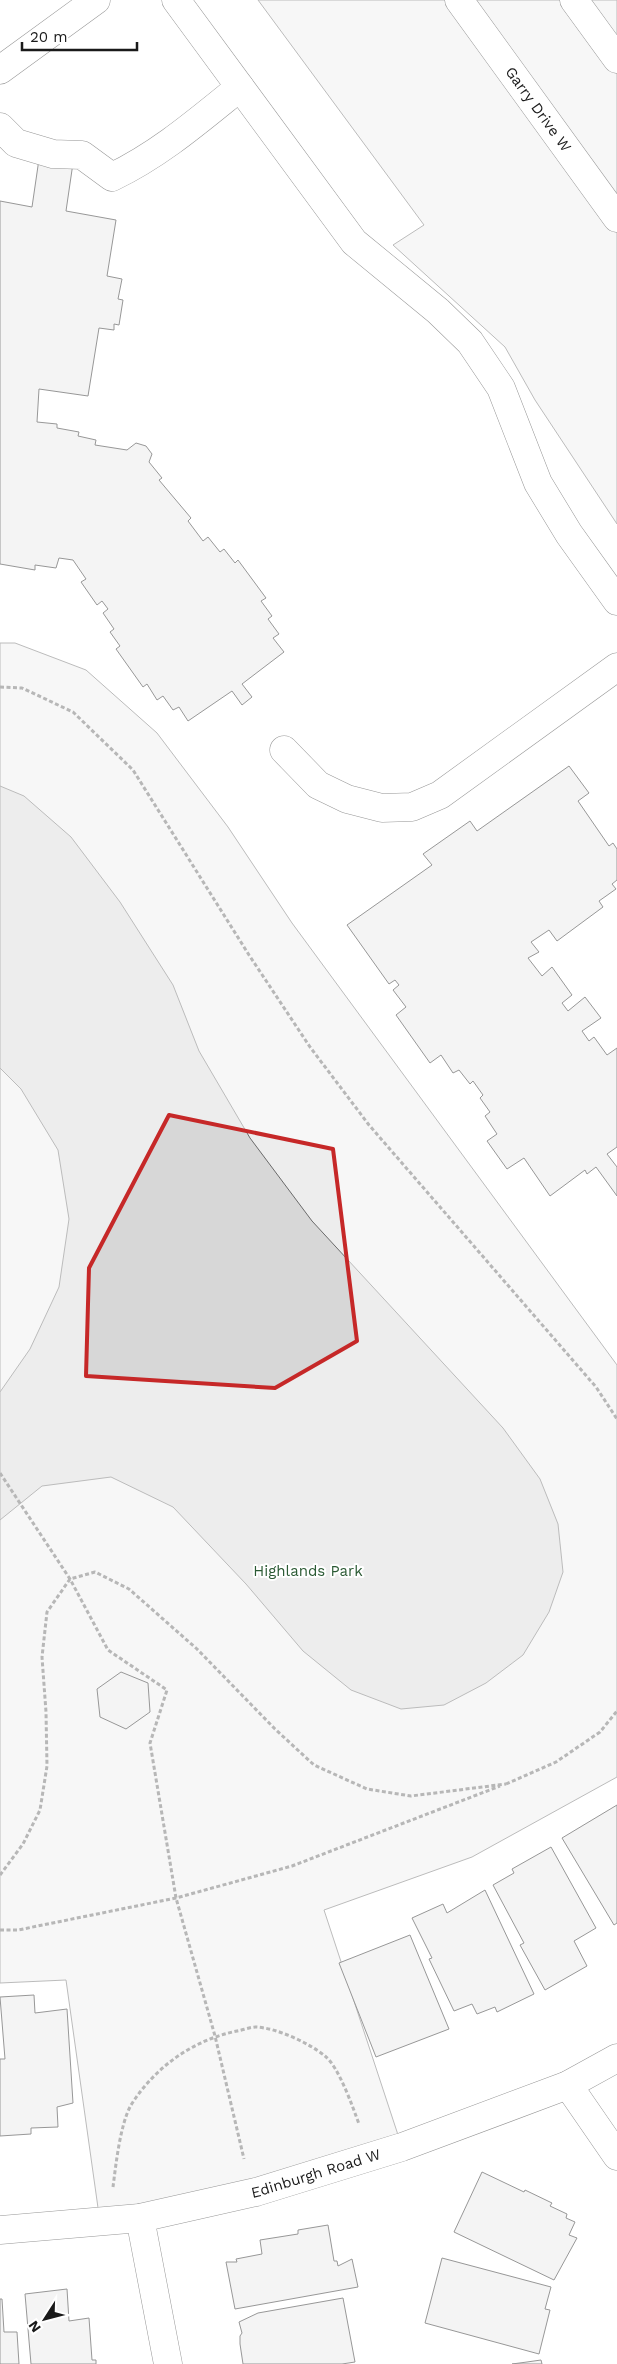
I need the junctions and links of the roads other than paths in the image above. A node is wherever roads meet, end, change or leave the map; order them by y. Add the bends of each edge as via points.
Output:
1 (96, 0) edge
2 (176, 0) edge
3 (459, 0) edge
4 (574, 0) edge
5 (617, 59) edge
6 (0, 70) edge
7 (240, 87) junction
8 (0, 127) edge
9 (617, 218) edge
10 (617, 601) edge
11 (617, 667) edge
12 (284, 750) dead end
13 (617, 2058) edge
14 (568, 2085) junction
15 (617, 2156) edge
16 (140, 2218) junction
17 (0, 2230) edge
18 (168, 2364) edge

1 - 6 street
2 - 7 street
3 - 9 street, Garry Drive W
4 - 5 street
7 - 8 street via 161,149 112,177 82,155 53,154 16,143
7 - 10 street via 354,242 438,311 470,342 501,388 538,483 569,534
11 - 12 street via 440,795 412,807 382,808 347,799 318,785
13 - 14 street, Edinburgh Road W
14 - 15 street
14 - 16 street, Edinburgh Road W via 393,2150 256,2192
16 - 17 street, Edinburgh Road W
16 - 18 street

